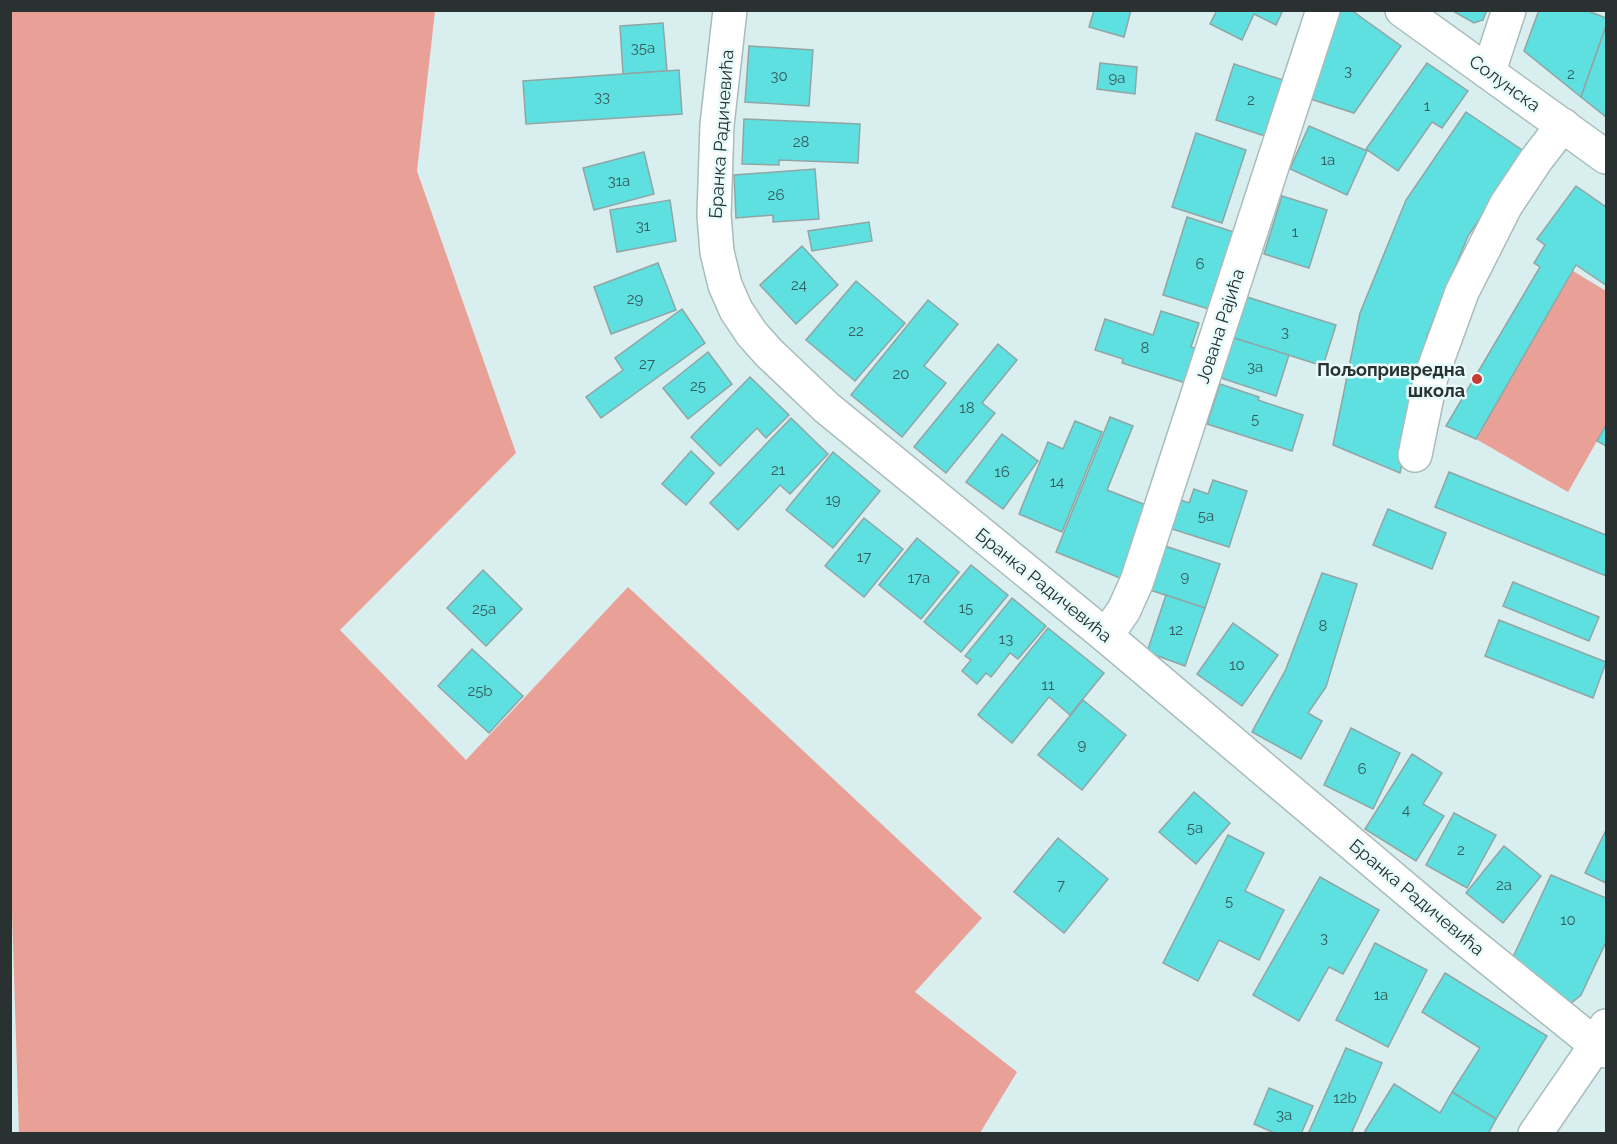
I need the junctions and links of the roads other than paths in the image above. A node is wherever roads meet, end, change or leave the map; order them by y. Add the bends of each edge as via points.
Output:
1 (730, 10) edge
2 (1323, 10) edge
3 (1402, 10) edge
4 (1509, 10) edge
5 (1489, 71) junction
6 (1563, 125) junction
7 (1606, 158) edge
8 (1415, 455) dead end
9 (1107, 636) junction
10 (1603, 1041) edge
11 (1535, 1134) edge

1 - 9 street, Бранка Радичевића via 717,125 714,215 717,252 736,310 769,353 827,408
2 - 9 street, Јована Рајића via 1137,581
3 - 5 street, Солунска
4 - 5 street
5 - 6 street, Солунска
6 - 7 street, Солунска
6 - 8 street via 1506,205 1462,292 1431,377
9 - 10 street, Бранка Радичевића via 1459,934
10 - 11 street

